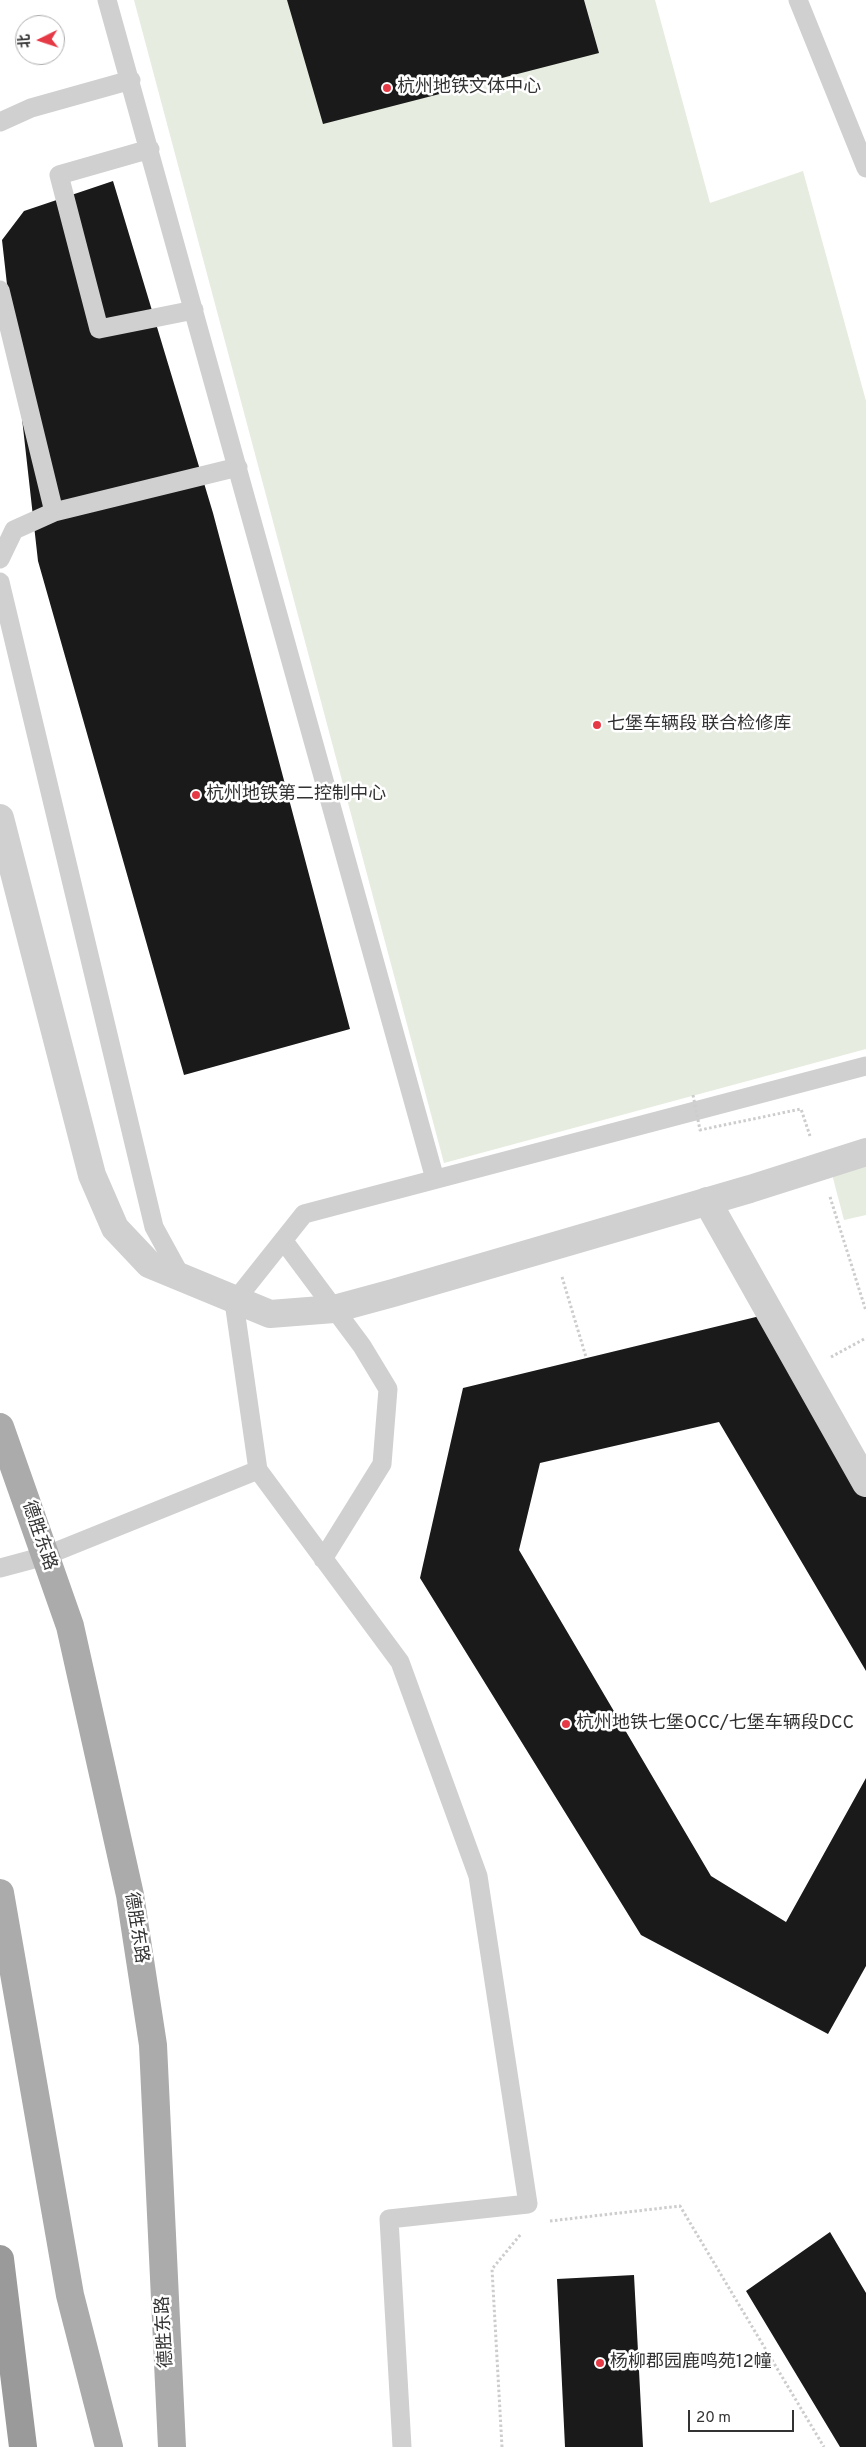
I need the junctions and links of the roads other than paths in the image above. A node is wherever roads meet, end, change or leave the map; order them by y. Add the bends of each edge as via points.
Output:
1 (107, 0) edge
2 (798, 0) edge
3 (131, 80) junction
4 (0, 122) edge
5 (150, 149) junction
6 (866, 168) edge
7 (0, 290) edge
8 (194, 310) junction
9 (8, 356) edge
10 (238, 468) junction
11 (54, 512) junction
12 (0, 559) edge
13 (0, 582) edge
14 (0, 818) edge
15 (866, 1066) edge
16 (866, 1152) edge
17 (435, 1179) junction
18 (707, 1201) junction
19 (283, 1240) junction
20 (234, 1302) junction
21 (0, 1427) edge
22 (258, 1470) junction
23 (866, 1483) edge
24 (46, 1556) junction
25 (323, 1559) junction
26 (0, 1568) edge
27 (0, 1893) edge
28 (0, 2259) edge
29 (23, 2447) edge
30 (109, 2447) edge
31 (172, 2447) edge
32 (402, 2447) edge

1 - 3 lane
2 - 6 lane
3 - 4 lane via 31,108
3 - 5 lane
5 - 8 lane
5 - 8 lane via 59,174 99,329
7 - 9 lane
8 - 10 lane
9 - 11 lane
10 - 11 lane
10 - 17 lane
11 - 12 lane via 14,530
13 - 20 lane via 154,1227 190,1294
14 - 18 street, bridge via 92,1175 115,1228 149,1264 270,1314 334,1309
15 - 17 lane
16 - 18 street, bridge
17 - 19 lane via 304,1214
18 - 23 street
19 - 20 lane
19 - 25 lane via 362,1346 388,1389 382,1464
20 - 22 lane
21 - 24 main road, 德胜东路
22 - 24 lane
22 - 25 lane
24 - 26 lane
24 - 31 main road, 德胜东路 via 70,1626 130,1895 153,2045
25 - 32 lane via 400,1662 478,1876 528,2204 389,2219
27 - 30 main road via 70,2295
28 - 29 highway

